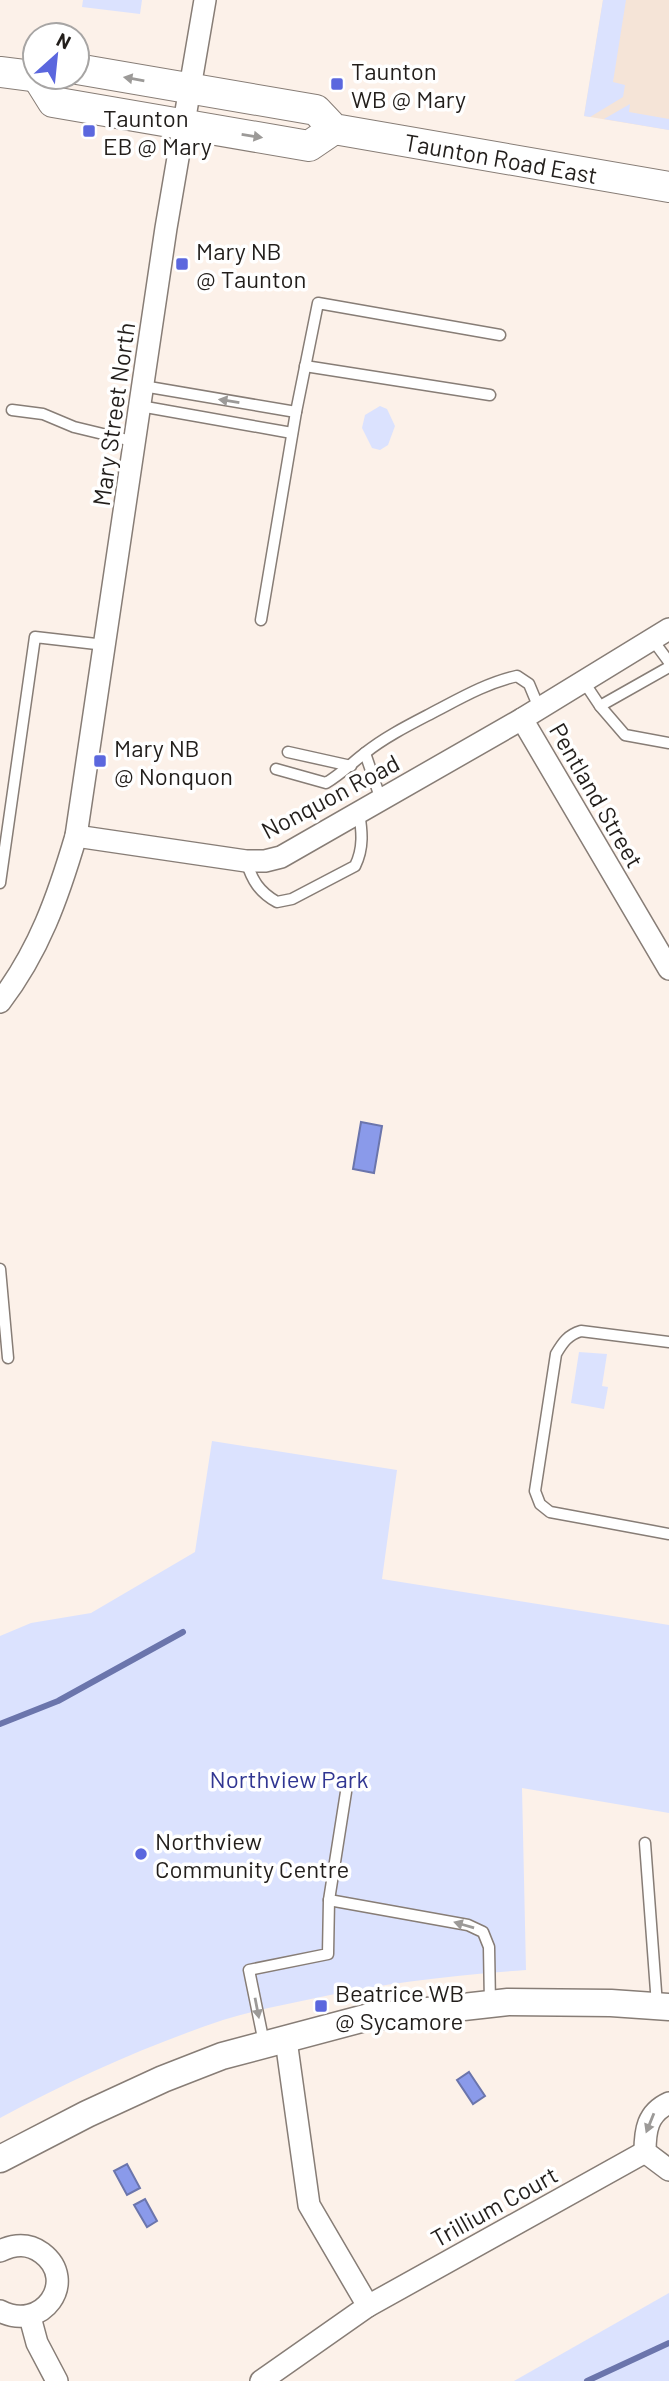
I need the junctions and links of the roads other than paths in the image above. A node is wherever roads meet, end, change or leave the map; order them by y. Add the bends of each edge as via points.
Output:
1 (205, 0) edge
2 (91, 71) edge
3 (0, 72) edge
4 (21, 75) edge
5 (191, 88) junction
6 (46, 91) edge
7 (184, 125) junction
8 (334, 129) junction
9 (669, 187) edge
10 (500, 335) dead end
11 (305, 366) junction
12 (490, 395) dead end
13 (142, 396) junction
14 (12, 410) dead end
15 (296, 412) junction
16 (292, 433) junction
17 (136, 442) junction
18 (261, 620) dead end
19 (661, 634) edge
20 (105, 645) junction
21 (669, 665) edge
22 (657, 674) junction
23 (669, 677) edge
24 (584, 682) junction
25 (600, 706) junction
26 (531, 714) junction
27 (669, 743) edge
28 (288, 752) dead end
29 (365, 753) junction
30 (351, 766) junction
31 (276, 769) dead end
32 (381, 800) junction
33 (359, 812) junction
34 (76, 836) junction
35 (246, 861) junction
36 (0, 883) edge
37 (669, 969) edge
38 (0, 1002) edge
39 (0, 1269) edge
40 (669, 1342) edge
41 (8, 1358) dead end
42 (669, 1534) edge
43 (346, 1792) dead end
44 (645, 1843) dead end
45 (329, 1900) junction
46 (490, 2004) junction
47 (663, 2007) edge
48 (275, 2042) junction
49 (669, 2103) edge
50 (645, 2152) junction
51 (0, 2160) edge
52 (669, 2170) edge
53 (0, 2251) edge
54 (368, 2306) junction
55 (0, 2311) edge
56 (30, 2317) junction
57 (57, 2381) edge
58 (261, 2381) edge

1 - 5 street, Mary Street North
5 -> 2 main road, Taunton Road East
3 - 4 main road
5 - 7 street, Mary Street North
5 - 8 main road, Taunton Road East via 316,110
6 - 7 main road via 53,102
7 -> 8 main road via 309,146
7 - 13 street, Mary Street North
8 - 9 main road, Taunton Road East
10 - 11 lane via 318,303
11 - 12 lane
11 - 15 lane
15 -> 13 lane
13 - 16 lane
13 - 17 street, Mary Street North
14 - 17 lane via 43,414 74,427
15 - 16 lane
16 - 18 lane
17 - 20 street, Mary Street North
19 - 21 lane
19 - 24 street, Nonquon Road
20 - 34 street, Mary Street North
20 - 36 lane via 36,637
21 - 22 lane
22 - 23 lane
22 - 25 lane
24 - 25 lane
24 - 26 street, Nonquon Road
25 - 27 lane via 625,735
26 - 29 lane via 529,684 517,676 486,685
26 - 32 street, Nonquon Road
26 - 37 street, Pentland Street
28 - 30 lane
29 - 30 lane
29 - 32 lane
30 - 31 lane via 326,783
32 - 33 street, Nonquon Road
33 - 35 street, Nonquon Road via 281,857
33 - 35 lane via 362,848 355,866 292,899 277,902 261,892
34 - 35 street, Nonquon Road
34 - 38 street via 48,922
39 - 41 lane
40 - 42 lane via 582,1331 570,1334 556,1354 534,1491 550,1512
43 - 45 lane
44 - 47 lane
46 -> 45 lane via 489,1947 483,1932 468,1925
45 -> 48 lane via 328,1954 249,1970
46 - 47 street
46 - 48 street via 365,2018
48 - 51 street via 163,2079
48 - 54 street via 309,2205
49 -> 50 street via 648,2121
50 - 52 street
50 - 54 street, Trillium Court
53 - 56 street via 22,2245 34,2248 55,2270 54,2295 42,2311
54 - 58 street, Trillium Court
55 - 56 street via 10,2317
56 - 57 street via 37,2343

